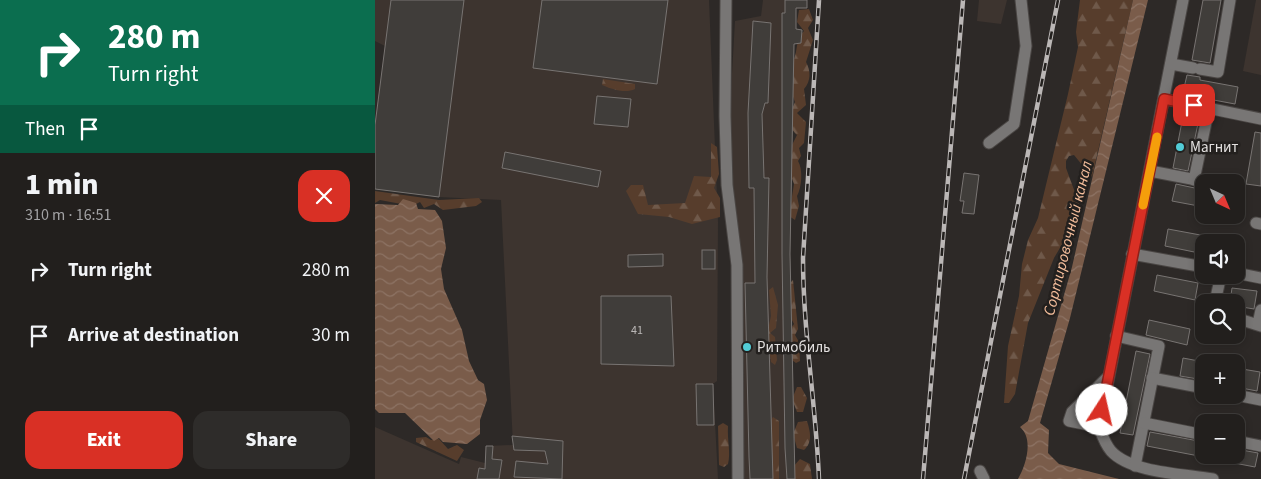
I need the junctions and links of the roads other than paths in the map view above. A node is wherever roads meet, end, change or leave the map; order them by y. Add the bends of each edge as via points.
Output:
1 (726, 0) edge
2 (1021, 0) edge
3 (1183, 0) edge
4 (1230, 0) edge
5 (1171, 64) junction
6 (1164, 99) junction
7 (1209, 108) junction
8 (1261, 119) edge
9 (989, 143) dead end
10 (1150, 171) junction
11 (1132, 254) junction
12 (1195, 265) edge
13 (1245, 275) edge
14 (1261, 278) edge
15 (1261, 310) edge
16 (1245, 321) edge
17 (1259, 325) edge
18 (1116, 336) junction
19 (1108, 377) junction
20 (1152, 378) junction
21 (1195, 386) edge
22 (1245, 397) edge
23 (1261, 400) edge
24 (1144, 423) junction
25 (1099, 426) junction
26 (1195, 433) edge
27 (1245, 443) edge
28 (1261, 446) edge
29 (1135, 466) junction
30 (738, 479) edge
31 (1213, 479) edge

1 - 30 street via 727,185 737,265
2 - 9 street via 1026,46 1014,124
3 - 5 street
4 - 5 street via 1218,72
5 - 6 street
6 - 7 street
6 - 10 street
7 - 8 street
7 - 10 street via 1198,181
10 - 11 street
11 - 12 street
11 - 18 street
13 - 14 street
15 - 17 street
16 - 17 street
18 - 19 street
18 - 20 street via 1159,346
19 - 25 street
19 - 25 street via 1072,412 1069,421
20 - 21 street
20 - 24 street
22 - 23 street
24 - 26 street
24 - 29 street
25 - 29 street via 1109,450 1120,460
27 - 28 street
29 - 31 street

